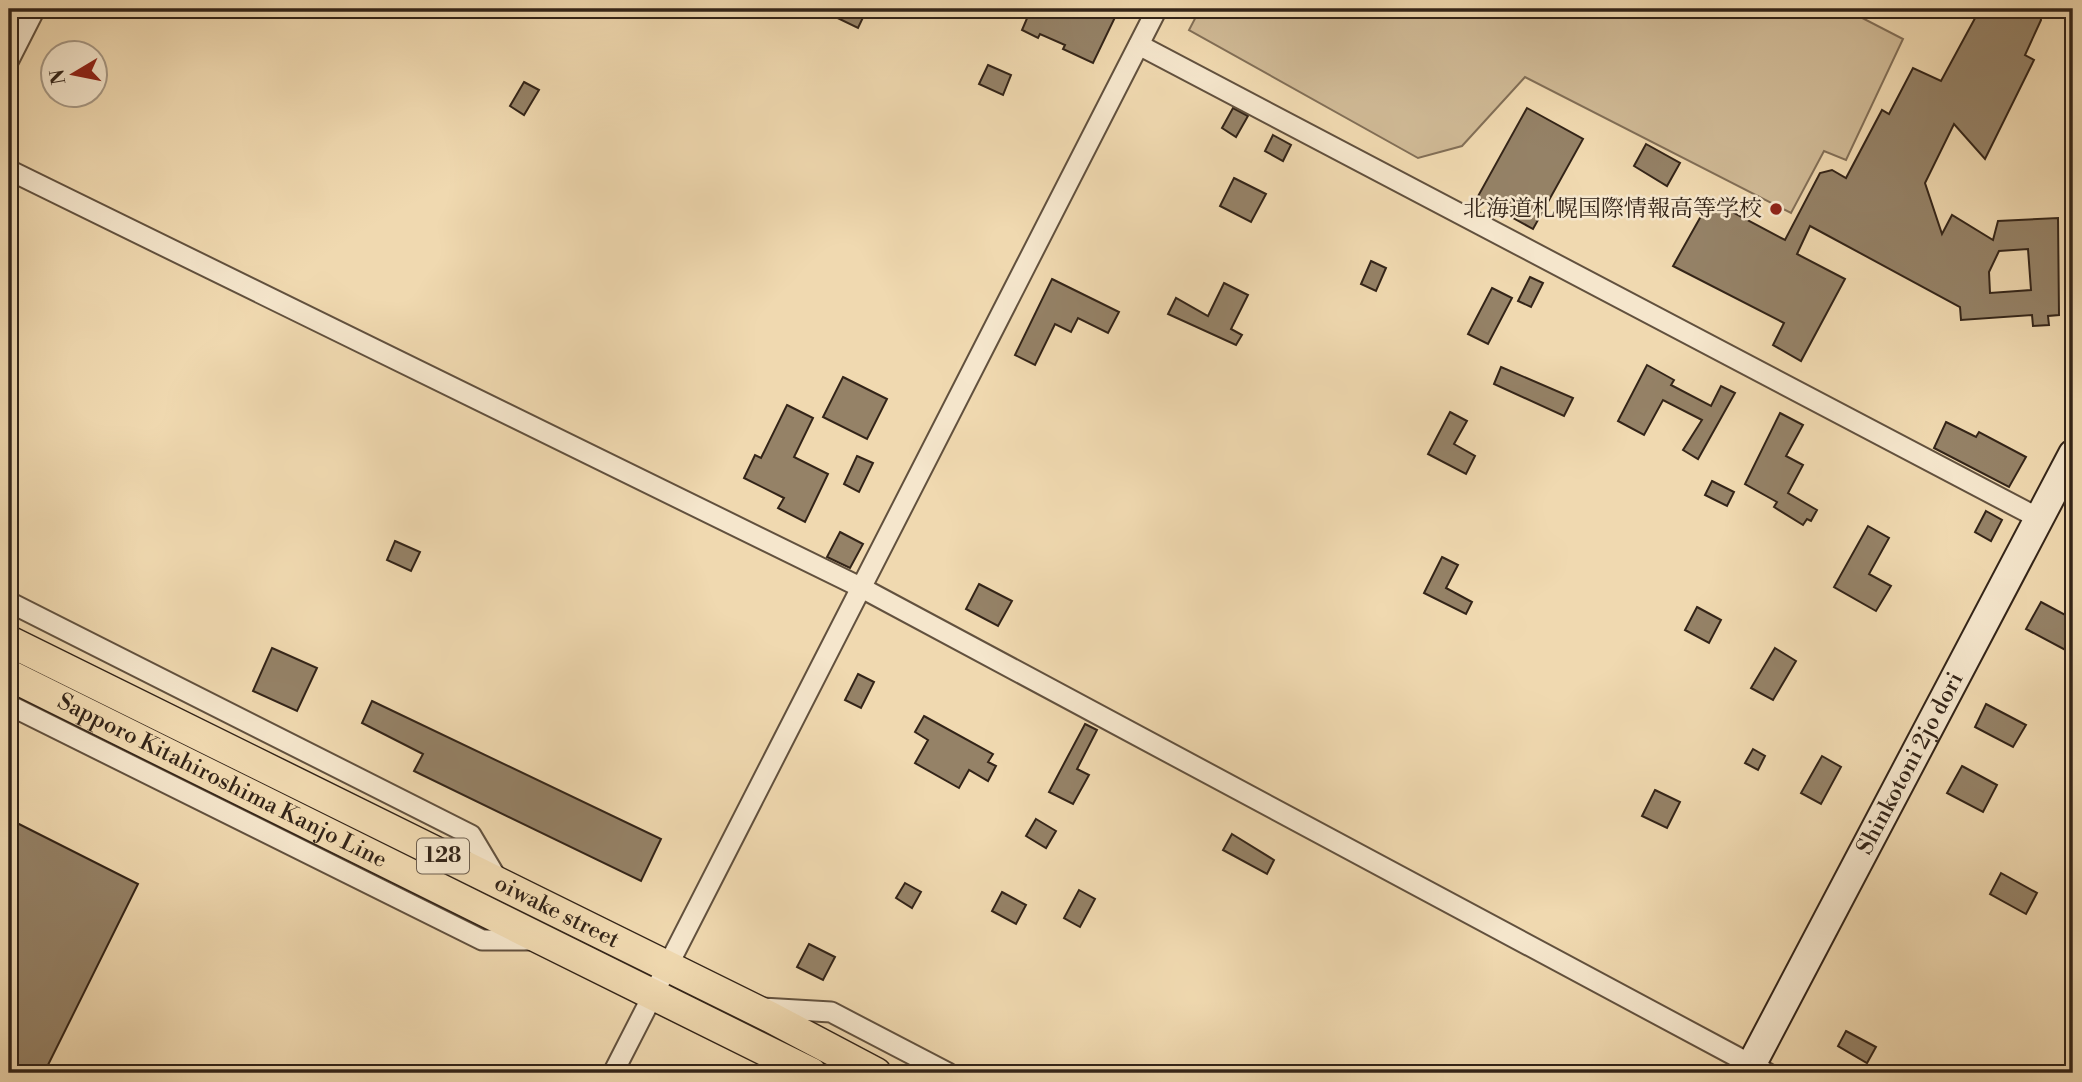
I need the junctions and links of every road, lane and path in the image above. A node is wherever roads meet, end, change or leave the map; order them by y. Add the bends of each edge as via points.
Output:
1 (35, 9) edge
2 (1157, 9) edge
3 (1139, 45) junction
4 (9, 60) edge
5 (9, 170) edge
6 (2073, 454) edge
7 (2040, 519) junction
8 (860, 587) junction
9 (9, 602) edge
10 (9, 641) edge
11 (9, 675) edge
12 (9, 705) edge
13 (500, 884) junction
14 (545, 940) junction
15 (667, 966) junction
16 (654, 994) junction
17 (750, 1007) junction
18 (1755, 1071) edge
19 (807, 1072) edge
20 (613, 1073) edge
21 (876, 1073) edge
22 (948, 1073) edge

1 - 4 street
2 - 3 street
3 - 7 street
3 - 8 street
5 - 8 street
6 - 7 street, Shinkotoni 2jo dori
7 - 18 street, Shinkotoni 2jo dori
8 - 15 street
8 - 18 street
9 - 13 street via 471,835
10 - 13 main road, oiwake street / 128
11 - 14 main road, Sapporo Kitahiroshima Kanjo Line / 128
12 - 14 street via 482,940
13 - 15 main road, oiwake street / 128
14 - 16 main road, Sapporo Kitahiroshima Kanjo Line / 128
15 - 16 street
15 - 17 main road, oiwake street / 128
16 - 19 main road, Sapporo Kitahiroshima Kanjo Line / 128
16 - 20 street
17 - 21 main road, oiwake street / 128
17 - 22 street via 831,1012

